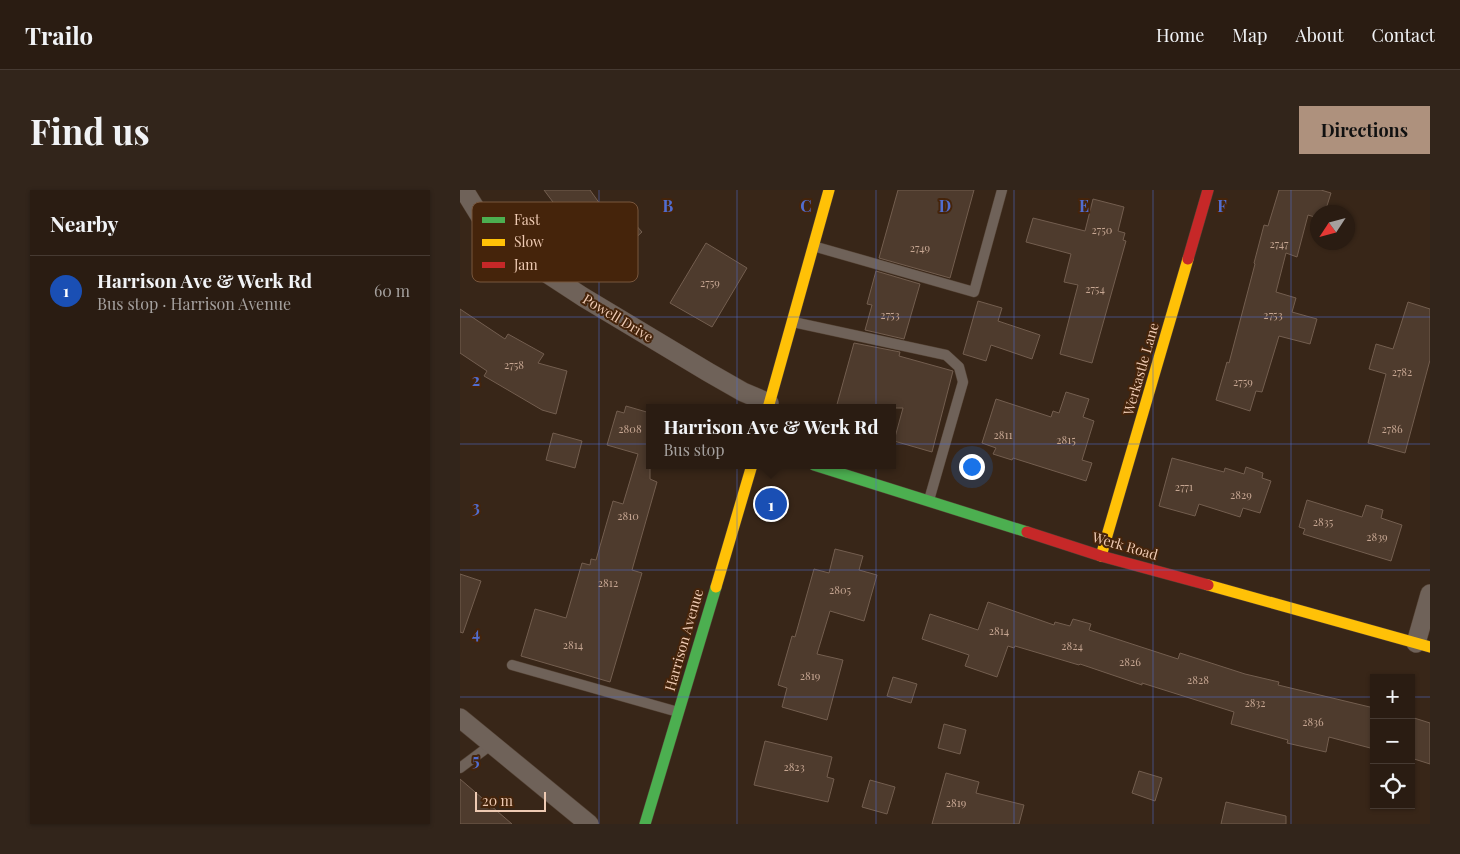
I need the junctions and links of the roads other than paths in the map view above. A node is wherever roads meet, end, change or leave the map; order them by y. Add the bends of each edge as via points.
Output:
1 (464, 190) edge
2 (829, 190) edge
3 (1002, 190) edge
4 (1208, 190) edge
5 (472, 203) edge
6 (813, 246) junction
7 (560, 282) edge
8 (792, 322) junction
9 (766, 404) edge
10 (768, 404) edge
11 (751, 469) edge
12 (826, 469) edge
13 (928, 502) junction
14 (1101, 556) junction
15 (1430, 594) edge
16 (1423, 645) edge
17 (512, 665) dead end
18 (678, 713) junction
19 (460, 718) edge
20 (492, 744) junction
21 (460, 768) edge
22 (589, 824) edge
23 (645, 824) edge

1 - 5 street, Powell Drive
2 - 6 street
3 - 6 lane via 974,292
4 - 14 street, Werkastle Lane
6 - 8 street
7 - 9 street, Powell Drive
8 - 10 street
8 - 13 lane via 946,355 959,367 963,382
11 - 18 street, Harrison Avenue
12 - 13 street, Werk Road
13 - 14 street, Werk Road
14 - 16 street, Werk Road
15 - 16 street
17 - 18 lane
18 - 23 street, Harrison Avenue
19 - 20 street
20 - 21 lane
20 - 22 street

